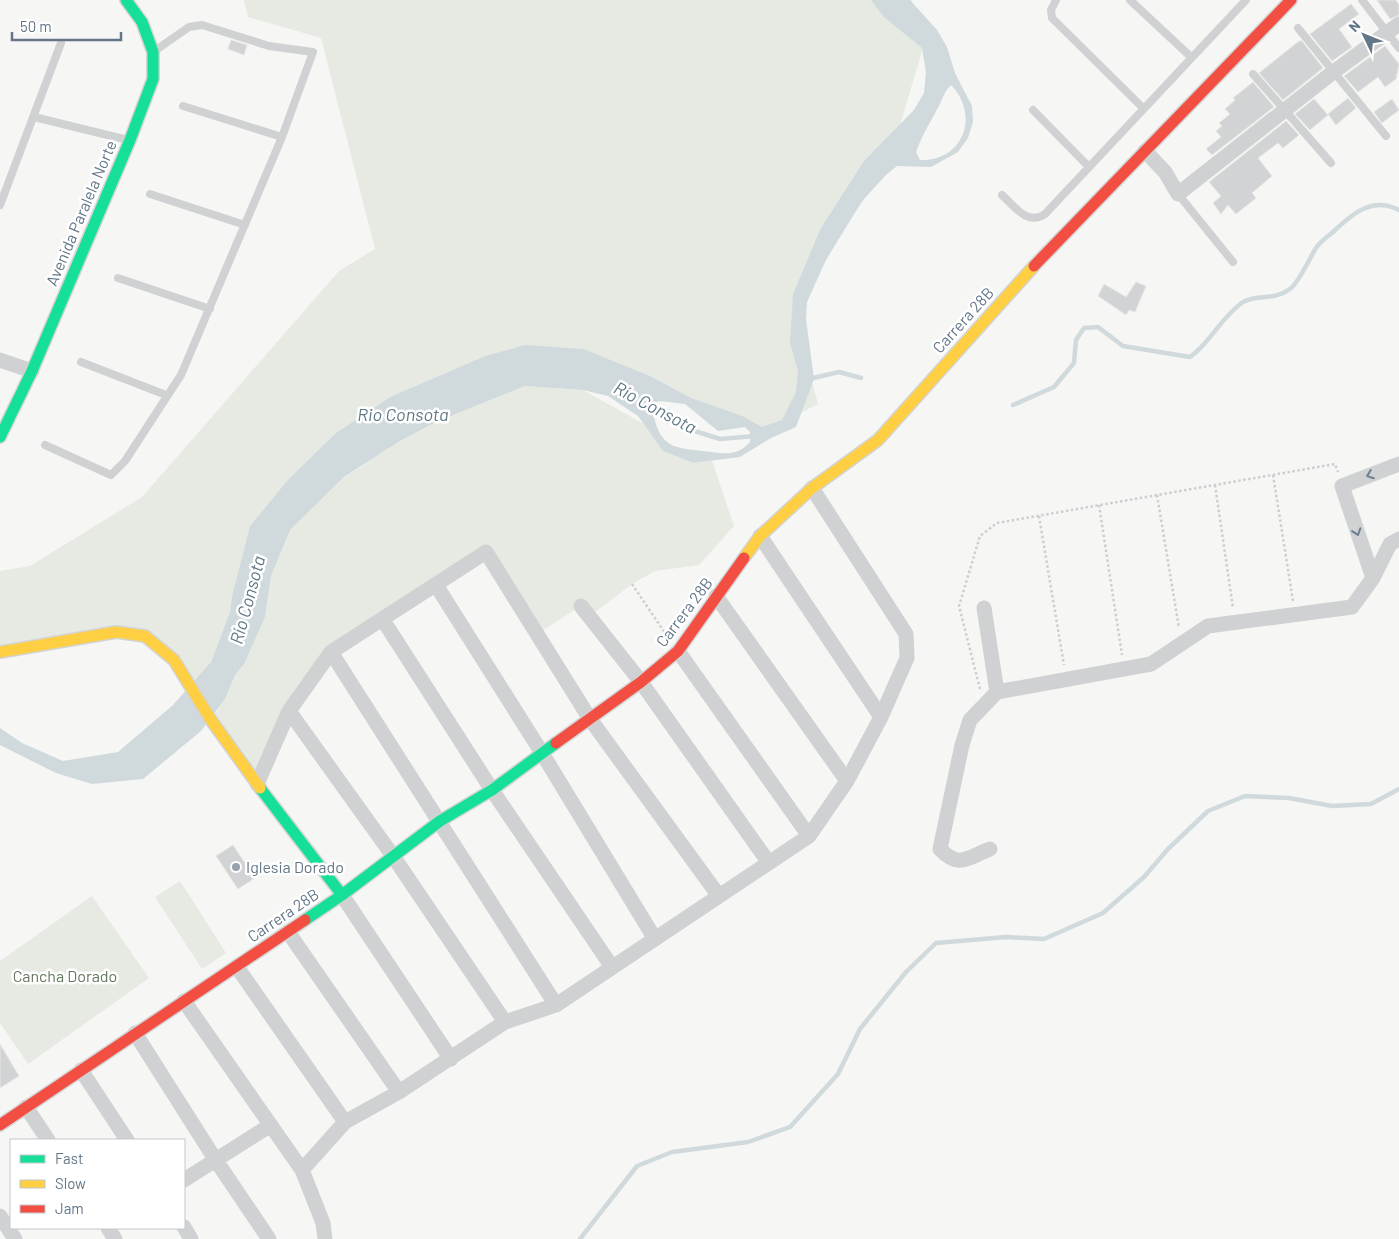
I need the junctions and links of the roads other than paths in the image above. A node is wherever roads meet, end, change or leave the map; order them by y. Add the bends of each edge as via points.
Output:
1 (126, 0) edge
2 (1056, 0) edge
3 (1130, 0) edge
4 (1246, 0) edge
5 (1290, 0) edge
6 (1362, 0) edge
7 (1298, 28) dead end
8 (1393, 28) edge
9 (61, 43) dead end
10 (1399, 48) edge
11 (153, 52) junction
12 (1191, 57) junction
13 (1332, 73) junction
14 (1253, 74) dead end
15 (183, 106) dead end
16 (1143, 108) junction
17 (1033, 110) dead end
18 (1284, 111) junction
19 (34, 117) junction
20 (1386, 136) dead end
21 (282, 138) junction
22 (130, 140) junction
23 (1145, 151) junction
24 (1331, 163) dead end
25 (1089, 167) junction
26 (150, 194) dead end
27 (1178, 194) junction
28 (1002, 195) dead end
29 (0, 205) edge
30 (245, 226) junction
31 (1233, 262) dead end
32 (118, 278) dead end
33 (210, 309) junction
34 (0, 360) edge
35 (81, 362) dead end
36 (32, 371) junction
37 (166, 395) junction
38 (0, 437) edge
39 (45, 445) dead end
40 (1399, 464) edge
41 (812, 488) junction
42 (760, 536) junction
43 (1399, 539) edge
44 (1373, 578) junction
45 (436, 586) junction
46 (716, 596) junction
47 (581, 606) dead end
48 (984, 608) dead end
49 (383, 620) junction
50 (0, 652) edge
51 (331, 652) junction
52 (678, 652) junction
53 (641, 682) junction
54 (997, 692) junction
55 (289, 712) junction
56 (881, 717) junction
57 (590, 719) junction
58 (542, 752) junction
59 (847, 780) junction
60 (257, 784) junction
61 (492, 790) junction
62 (440, 821) junction
63 (809, 836) junction
64 (990, 849) dead end
65 (393, 856) junction
66 (769, 863) junction
67 (342, 895) junction
68 (719, 896) junction
69 (288, 932) junction
70 (655, 939) junction
71 (237, 967) junction
72 (612, 967) junction
73 (184, 1001) junction
74 (556, 1006) junction
75 (505, 1022) junction
76 (135, 1033) junction
77 (451, 1058) junction
78 (81, 1070) junction
79 (399, 1092) junction
80 (26, 1107) junction
81 (345, 1122) junction
82 (0, 1125) edge
83 (271, 1125) junction
84 (47, 1139) edge
85 (126, 1139) edge
86 (215, 1160) junction
87 (302, 1170) junction
88 (185, 1179) edge
89 (0, 1216) edge
90 (15, 1239) edge
91 (270, 1239) edge
92 (325, 1239) edge

1 - 11 street, Avenida Paralela Norte via 142,22
2 - 16 lane via 1050,10 1052,18
3 - 12 lane
4 - 12 lane
5 - 23 street, Carrera 28B
6 - 8 lane
7 - 13 lane
8 - 10 lane
8 - 13 street
9 - 19 lane
11 - 21 lane via 188,27 202,25 269,46 313,52
11 - 22 street, Avenida Paralela Norte via 153,79
12 - 16 lane
13 - 18 street
13 - 20 lane
14 - 18 lane
15 - 21 lane
16 - 25 lane
17 - 25 lane
18 - 24 lane
18 - 27 street
19 - 22 lane
19 - 29 lane
21 - 30 lane
22 - 36 street, Avenida Paralela Norte
23 - 27 street via 1166,172
23 - 41 street, Carrera 28B via 1037,263 878,440
25 - 28 lane via 1037,220 1029,219
26 - 30 lane
27 - 31 lane
30 - 33 lane
32 - 33 lane
33 - 37 lane via 180,375
34 - 36 street
35 - 37 lane
36 - 38 street, Avenida Paralela Norte
37 - 39 lane via 125,461 111,475
40 -> 44 street via 1342,486
41 - 42 street, Carrera 28B
41 - 56 street via 906,634 907,658
42 - 46 street, Carrera 28B
42 - 56 street
43 - 44 street via 1390,544
44 - 54 street via 1352,607 1208,626 1152,664
45 - 49 street
45 - 57 street via 486,552
45 - 58 street
46 - 52 street, Carrera 28B
46 - 59 street
47 - 53 street
48 - 54 street
49 - 51 street
49 - 61 street
50 - 60 street via 116,632 145,636 174,660 211,720
51 - 55 street
51 - 62 street
52 - 53 street, Carrera 28B
52 - 63 street
53 - 57 street, Carrera 28B
53 - 66 street
54 - 64 street via 970,720 940,849 958,862
55 - 60 street
55 - 65 street
56 - 59 street
57 - 58 street, Carrera 28B
57 - 68 street
58 - 61 street, Carrera 28B
58 - 70 street
59 - 63 street
60 - 67 street
61 - 62 street, Carrera 28B
61 - 72 street
62 - 65 street, Carrera 28B
62 - 74 street
63 - 66 street
65 - 67 street, Carrera 28B
65 - 75 street
66 - 68 street
67 - 69 street, Carrera 28B
67 - 77 street
68 - 70 street
69 - 71 street, Carrera 28B
69 - 79 street
70 - 72 street
71 - 73 street, Carrera 28B
71 - 81 street
72 - 74 street
73 - 76 street, Carrera 28B
73 - 83 street
74 - 75 street
75 - 77 street
76 - 78 street, Carrera 28B
76 - 86 street
77 - 79 street
78 - 80 street, Carrera 28B
78 - 85 street
79 - 81 street
80 - 82 street, Carrera 28B
80 - 84 street
81 - 87 street
83 - 86 street
83 - 87 street
86 - 88 street
86 - 91 street
87 - 92 street via 323,1223
89 - 90 street

